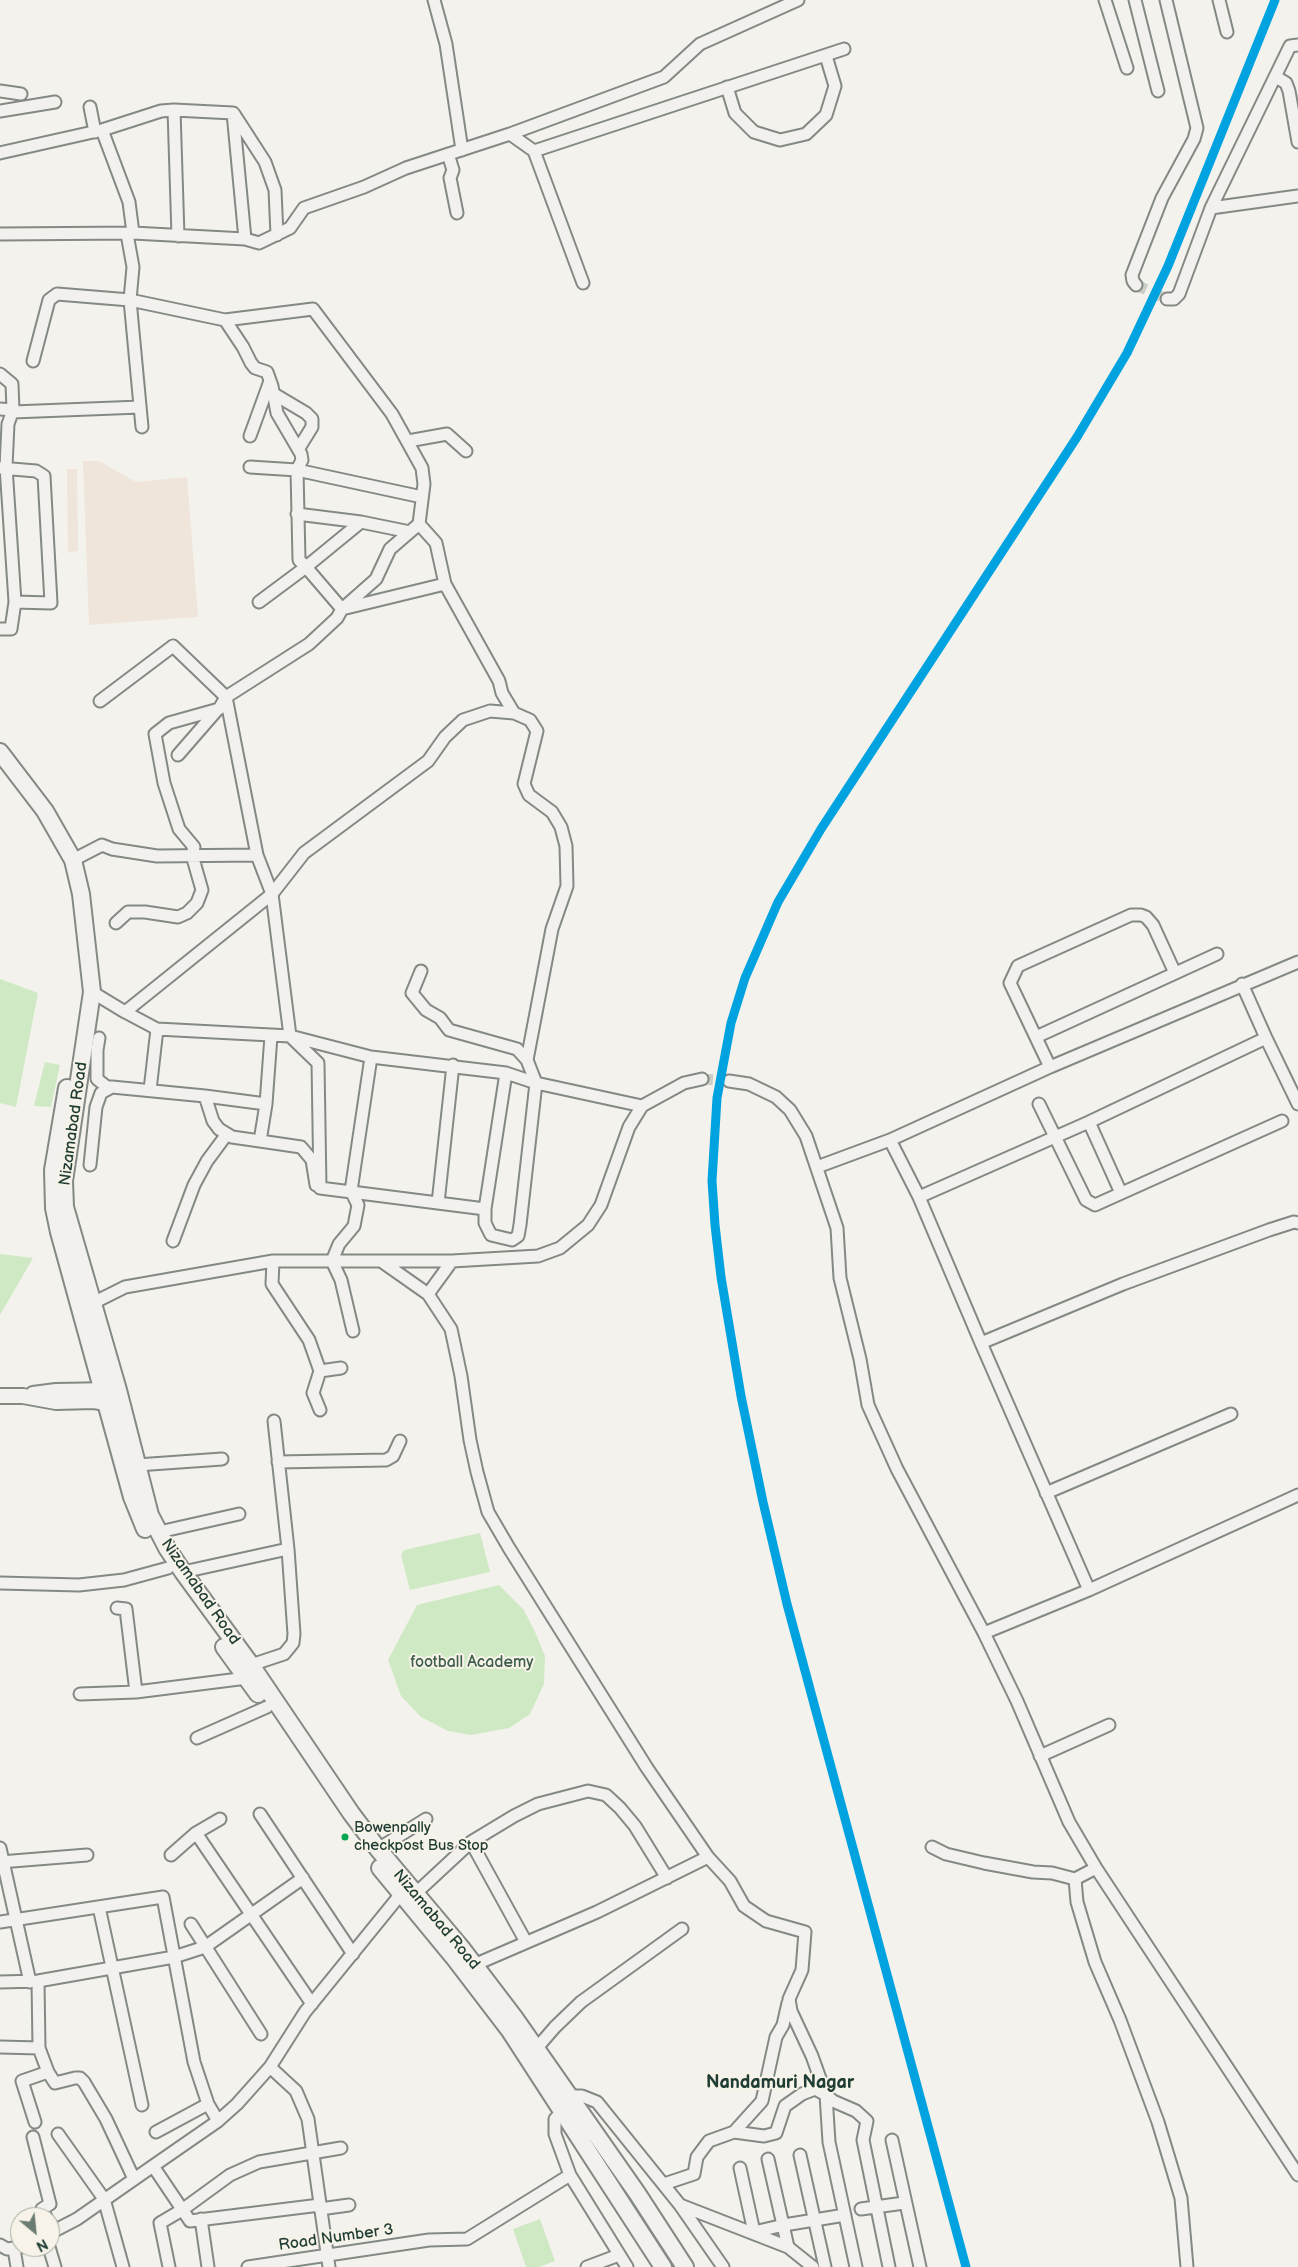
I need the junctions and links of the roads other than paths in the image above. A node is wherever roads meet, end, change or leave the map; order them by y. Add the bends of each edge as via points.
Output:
1 (434, 0) edge
2 (798, 0) edge
3 (1105, 0) edge
4 (1135, 0) edge
5 (1166, 0) edge
6 (1219, 0) edge
7 (1227, 32) dead end
8 (1298, 45) edge
9 (844, 49) dead end
10 (826, 56) junction
11 (1127, 68) dead end
12 (1276, 77) junction
13 (728, 87) junction
14 (1158, 91) dead end
15 (0, 92) edge
16 (21, 94) dead end
17 (1294, 96) edge
18 (55, 102) dead end
19 (90, 108) dead end
20 (174, 110) junction
21 (0, 112) edge
22 (233, 113) junction
23 (98, 131) junction
24 (510, 134) junction
25 (1298, 142) edge
26 (462, 150) junction
27 (534, 151) junction
28 (0, 153) edge
29 (448, 154) junction
30 (1298, 196) edge
31 (1211, 208) junction
32 (457, 213) dead end
33 (0, 234) edge
34 (130, 234) junction
35 (277, 235) junction
36 (178, 236) junction
37 (245, 239) junction
38 (583, 283) dead end
39 (1136, 285) dead end
40 (1167, 299) dead end
41 (130, 300) junction
42 (225, 320) junction
43 (33, 361) dead end
44 (0, 374) edge
45 (271, 380) junction
46 (274, 394) junction
47 (140, 407) junction
48 (0, 409) edge
49 (13, 411) junction
50 (142, 427) dead end
51 (250, 436) dead end
52 (408, 441) junction
53 (299, 448) junction
54 (466, 451) dead end
55 (250, 467) dead end
56 (3, 468) edge
57 (297, 470) junction
58 (422, 497) junction
59 (297, 514) junction
60 (361, 522) junction
61 (5, 523) edge
62 (419, 524) junction
63 (410, 532) junction
64 (306, 567) junction
65 (445, 584) junction
66 (15, 602) junction
67 (259, 602) dead end
68 (342, 609) junction
69 (0, 629) edge
70 (226, 697) junction
71 (100, 702) dead end
72 (218, 709) junction
73 (514, 713) junction
74 (0, 752) edge
75 (178, 756) dead end
76 (0, 764) edge
77 (192, 855) junction
78 (257, 855) junction
79 (73, 860) junction
80 (272, 894) junction
81 (116, 923) dead end
82 (1217, 954) dead end
83 (1298, 962) edge
84 (421, 970) dead end
85 (1175, 973) junction
86 (1242, 984) junction
87 (92, 992) junction
88 (125, 1012) junction
89 (157, 1028) junction
90 (271, 1036) junction
91 (290, 1036) junction
92 (1036, 1037) junction
93 (99, 1038) dead end
94 (1266, 1038) junction
95 (371, 1057) junction
96 (527, 1060) junction
97 (453, 1065) junction
98 (1050, 1067) junction
99 (506, 1073) junction
100 (702, 1079) tunnel mouth
101 (729, 1081) tunnel mouth
102 (536, 1083) junction
103 (112, 1087) junction
104 (150, 1090) junction
105 (205, 1096) junction
106 (266, 1104) junction
107 (1039, 1104) dead end
108 (1298, 1104) edge
109 (642, 1106) junction
110 (1282, 1121) dead end
111 (1089, 1122) junction
112 (227, 1134) junction
113 (1055, 1136) junction
114 (890, 1140) junction
115 (260, 1141) junction
116 (90, 1166) dead end
117 (817, 1167) junction
118 (320, 1188) junction
119 (351, 1191) junction
120 (1122, 1193) junction
121 (919, 1197) junction
122 (438, 1203) junction
123 (485, 1209) junction
124 (1298, 1223) edge
125 (173, 1241) dead end
126 (273, 1261) junction
127 (332, 1261) junction
128 (381, 1261) junction
129 (452, 1261) junction
130 (428, 1294) junction
131 (91, 1304) junction
132 (353, 1331) dead end
133 (981, 1343) junction
134 (340, 1368) dead end
135 (320, 1371) junction
136 (109, 1394) junction
137 (0, 1396) edge
138 (320, 1410) dead end
139 (1231, 1414) dead end
140 (274, 1421) dead end
141 (400, 1441) dead end
142 (222, 1459) dead end
143 (278, 1462) junction
144 (137, 1465) junction
145 (1046, 1493) junction
146 (1298, 1495) edge
147 (239, 1514) dead end
148 (159, 1532) junction
149 (288, 1549) junction
150 (175, 1570) junction
151 (0, 1583) edge
152 (1089, 1590) junction
153 (117, 1608) dead end
154 (984, 1633) junction
155 (249, 1672) junction
156 (136, 1692) junction
157 (80, 1694) dead end
158 (267, 1707) junction
159 (1109, 1725) dead end
160 (196, 1738) dead end
161 (1040, 1756) junction
162 (260, 1814) dead end
163 (220, 1819) dead end
164 (426, 1819) dead end
165 (196, 1833) junction
166 (470, 1842) junction
167 (932, 1847) dead end
168 (0, 1848) edge
169 (378, 1849) junction
170 (87, 1855) dead end
171 (171, 1855) dead end
172 (708, 1857) junction
173 (1, 1862) edge
174 (1096, 1868) junction
175 (303, 1878) junction
176 (667, 1878) junction
177 (1074, 1879) junction
178 (408, 1894) junction
179 (99, 1907) junction
180 (252, 1914) junction
181 (17, 1919) junction
182 (0, 1922) edge
183 (191, 1924) dead end
184 (682, 1930) dead end
185 (526, 1942) junction
186 (205, 1947) junction
187 (353, 1954) junction
188 (174, 1957) junction
189 (474, 1965) junction
190 (112, 1968) junction
191 (34, 1981) junction
192 (0, 1982) edge
193 (789, 1999) junction
194 (312, 2004) junction
195 (261, 2034) dead end
196 (0, 2047) edge
197 (39, 2048) junction
198 (536, 2049) junction
199 (270, 2067) junction
200 (48, 2072) junction
201 (826, 2095) junction
202 (208, 2104) junction
203 (566, 2104) junction
204 (142, 2106) dead end
205 (35, 2122) dead end
206 (218, 2122) junction
207 (156, 2132) dead end
208 (734, 2132) junction
209 (58, 2134) dead end
210 (33, 2137) dead end
211 (892, 2140) dead end
212 (341, 2148) dead end
213 (313, 2154) junction
214 (800, 2155) dead end
215 (768, 2159) dead end
216 (154, 2166) junction
217 (740, 2168) dead end
218 (570, 2175) junction
219 (1298, 2175) edge
220 (134, 2179) junction
221 (664, 2184) junction
222 (104, 2199) junction
223 (904, 2203) junction
224 (349, 2205) dead end
225 (680, 2205) junction
226 (45, 2207) edge
227 (320, 2207) junction
228 (876, 2208) junction
229 (861, 2209) dead end
230 (182, 2210) junction
231 (845, 2215) junction
232 (814, 2219) junction
233 (202, 2220) junction
234 (784, 2224) junction
235 (60, 2226) edge
236 (754, 2232) junction
237 (788, 2247) junction
238 (619, 2255) junction
239 (328, 2261) edge
240 (123, 2267) edge
241 (169, 2267) edge
242 (208, 2267) edge
243 (248, 2267) edge
244 (587, 2267) edge
245 (627, 2267) edge
246 (663, 2267) edge
247 (685, 2267) edge
248 (723, 2267) edge
249 (813, 2267) edge
250 (825, 2267) edge
251 (856, 2267) edge
252 (889, 2267) edge
253 (920, 2267) edge
254 (1187, 2267) edge

1 - 26 street via 446,44
2 - 24 street via 700,44 664,77
3 - 11 street
4 - 14 street
5 - 39 street via 1197,128 1158,206 1132,275
6 - 7 street
8 - 12 street via 1290,46
9 - 10 street
10 - 13 street
10 - 13 street via 835,86 826,115 806,134 780,140 754,132 735,113
12 - 17 street
12 - 31 street
13 - 27 street
15 - 16 street
17 - 25 street
18 - 21 street
19 - 23 street
20 - 22 street
20 - 23 street
20 - 36 street
22 - 35 street via 265,162 275,190
22 - 37 street
23 - 28 street
23 - 34 street via 128,202
24 - 26 street
24 - 27 street
26 - 29 street
27 - 38 street
29 - 32 street via 453,170 450,178
29 - 35 street via 304,208 290,228
30 - 31 street
31 - 40 street via 1179,294 1174,299
33 - 34 street
34 - 36 street
34 - 41 street via 133,267
35 - 37 street via 259,243
36 - 37 street
41 - 42 street
41 - 43 street via 57,294 49,300
41 - 47 street
42 - 45 street via 251,363 255,368 268,372
42 - 52 street via 313,308 392,414
44 - 49 street via 12,384
45 - 46 street
45 - 51 street
46 - 53 street via 282,424
46 - 53 street via 312,419 312,427
47 - 49 street
47 - 50 street
48 - 49 street
49 - 56 street via 8,424
52 - 54 street via 447,434
52 - 58 street via 422,468
53 - 57 street via 302,460
55 - 57 street
56 - 61 street
56 - 66 street via 36,471 44,476 50,603
57 - 58 street
57 - 59 street
58 - 62 street
59 - 60 street
59 - 64 street via 299,560
60 - 63 street
60 - 64 street
61 - 66 street
62 - 63 street
62 - 65 street via 436,543
63 - 68 street via 390,549 376,579
64 - 67 street
64 - 68 street
65 - 68 street
65 - 73 street
66 - 69 street via 11,629
68 - 70 street via 337,618 309,644
70 - 71 street via 173,646
70 - 72 street
70 - 78 street
72 - 75 street
72 - 77 street via 169,723 155,734 164,783 180,828 194,847
73 - 80 street via 490,711 463,720 444,737 428,761 304,853
73 - 96 street via 530,720 537,731 524,784 526,790 528,795 552,812 561,827 566,846 567,886 552,929
74 - 79 highway, Nizamabad Road via 45,811
76 - 136 highway, Nizamabad Road via 60,855 71,879 82,1002 53,1170 54,1208
77 - 78 street
77 - 79 street via 157,856 102,845
77 - 81 street via 202,890 197,903 187,913 178,917 128,912
78 - 80 street
79 - 87 highway, Nizamabad Road via 81,894
80 - 88 street
80 - 91 street
82 - 85 street
83 - 86 street
84 - 96 street via 412,993 449,1030 517,1050
85 - 92 street
85 - 92 street via 1153,925 1141,915 1131,915 1018,966 1010,983
86 - 94 street
86 - 98 street
87 - 88 street
87 - 131 highway, Nizamabad Road via 64,1181 65,1207
88 - 89 street
89 - 90 street
89 - 104 street
90 - 91 street
90 - 106 street
91 - 95 street
91 - 118 street via 318,1063
92 - 98 street
93 - 103 street via 97,1079
94 - 108 street
94 - 111 street
95 - 97 street
95 - 119 street
96 - 102 street
97 - 99 street
97 - 122 street
98 - 114 street
99 - 102 street
99 - 123 street
100 - 109 street via 684,1083
101 - 117 street via 749,1084 776,1097 790,1110 806,1136
102 - 109 street
102 - 123 street via 516,1239 491,1235 485,1223
103 - 104 street
103 - 116 street via 100,1093 96,1107
104 - 105 street
105 - 106 street
105 - 112 street via 213,1121
106 - 115 street
107 - 113 street
109 - 129 street via 629,1127 601,1205 578,1236 560,1248 538,1256
110 - 120 street
111 - 113 street
111 - 120 street
112 - 115 street via 232,1138
112 - 125 street via 206,1161
113 - 120 street via 1086,1200 1095,1205
113 - 121 street
114 - 117 street
114 - 121 street
115 - 118 street via 301,1147 312,1160 314,1180
117 - 154 street via 837,1228 840,1278 868,1405
118 - 119 street
119 - 122 street
119 - 127 street via 358,1205 354,1226 339,1244
121 - 133 street
122 - 123 street
124 - 133 street via 1269,1230 1123,1284
126 - 127 street
126 - 131 street via 125,1287
126 - 135 street via 272,1284 309,1340
127 - 128 street
127 - 132 street via 341,1280
128 - 129 street
128 - 130 street
129 - 130 street
130 - 172 street via 451,1330 470,1440 488,1512 647,1768
131 - 136 highway, Nizamabad Road
133 - 145 street
134 - 135 street
135 - 138 street via 313,1393
136 - 137 main road via 56,1402
136 - 144 highway, Nizamabad Road via 122,1410
136 - 150 highway, Nizamabad Road via 140,1519 163,1562
139 - 145 street
140 - 143 street
141 - 143 street via 393,1456 386,1460
142 - 144 street
143 - 149 street
144 - 148 highway, Nizamabad Road via 150,1515
145 - 152 street
146 - 152 street
147 - 148 street
148 - 150 highway, Nizamabad Road
149 - 150 street
149 - 155 street via 293,1643 284,1654
150 - 151 street via 80,1585
150 - 155 highway, Nizamabad Road
152 - 154 street
153 - 156 street via 126,1608
154 - 161 street
155 - 156 street
155 - 158 highway, Nizamabad Road
155 - 169 highway, Nizamabad Road
156 - 157 street
158 - 160 street
158 - 178 highway, Nizamabad Road via 344,1819
159 - 161 street
161 - 174 street via 1069,1822
162 - 175 street
163 - 165 street
164 - 169 street
165 - 171 street
165 - 180 street
166 - 176 street via 538,1804 588,1791 606,1795 620,1808
166 - 178 street
166 - 185 street
167 - 177 street via 984,1864
168 - 173 street
169 - 178 highway, Nizamabad Road
170 - 173 street
172 - 176 street
172 - 193 street via 730,1881 744,1906 766,1921 805,1932 802,1970
173 - 181 street
174 - 177 street
174 - 219 street
175 - 180 street
175 - 187 street
176 - 185 street
177 - 254 street via 1077,1902 1095,1962 1158,2122 1181,2198
178 - 187 street
178 - 189 highway, Nizamabad Road
178 - 203 highway, Nizamabad Road
179 - 181 street
179 - 188 street via 163,1896
179 - 190 street
180 - 186 street
180 - 194 street
181 - 182 street
181 - 191 street
183 - 186 street
184 - 198 street via 581,2002
185 - 189 street
186 - 188 street
186 - 195 street
187 - 194 street
188 - 190 street
188 - 202 street via 194,2062
189 - 198 highway, Nizamabad Road
190 - 191 street
190 - 204 street
191 - 192 street
191 - 197 street
193 - 201 street via 790,2011
193 - 208 street via 783,2025 776,2037 762,2101
194 - 199 street
196 - 197 street
197 - 200 street
198 - 203 highway, Nizamabad Road
199 - 206 street
199 - 213 street via 301,2099 308,2119
200 - 205 street via 22,2081
200 - 220 street via 55,2083 75,2078 84,2082 106,2119
201 - 208 street via 815,2090 802,2094 785,2106 776,2133 764,2136
201 - 228 street via 867,2120 863,2140
201 - 231 street via 829,2142
202 - 206 street
202 - 207 street
203 - 218 street via 555,2119 556,2134
203 - 221 street via 582,2096 597,2102
203 - 246 highway, Nizamabad Road
203 - 247 highway, Nizamabad Road via 636,2192
206 - 216 street
208 - 221 street via 708,2141 697,2157 694,2174
209 - 222 street
210 - 226 street via 50,2204
211 - 223 street
212 - 213 street
213 - 227 street
213 - 230 street via 259,2162 239,2169
214 - 232 street
215 - 234 street
216 - 220 street
216 - 230 street
217 - 236 street
218 - 238 street
218 - 239 street, Road Number 3 via 467,2239 429,2240
220 - 222 street
221 - 225 street
222 - 235 street via 77,2219
222 - 240 street
223 - 228 street
223 - 253 street
224 - 227 street
225 - 236 street
225 - 248 street
227 - 233 street
227 - 239 street
228 - 229 street
228 - 252 street
230 - 233 street via 190,2221
230 - 241 street via 160,2223
231 - 232 street
231 - 251 street
232 - 234 street
232 - 250 street
233 - 242 street
234 - 236 street
234 - 237 street
236 - 237 street
237 - 249 street
238 - 244 street
238 - 245 street
239 - 243 street, Road Number 3

